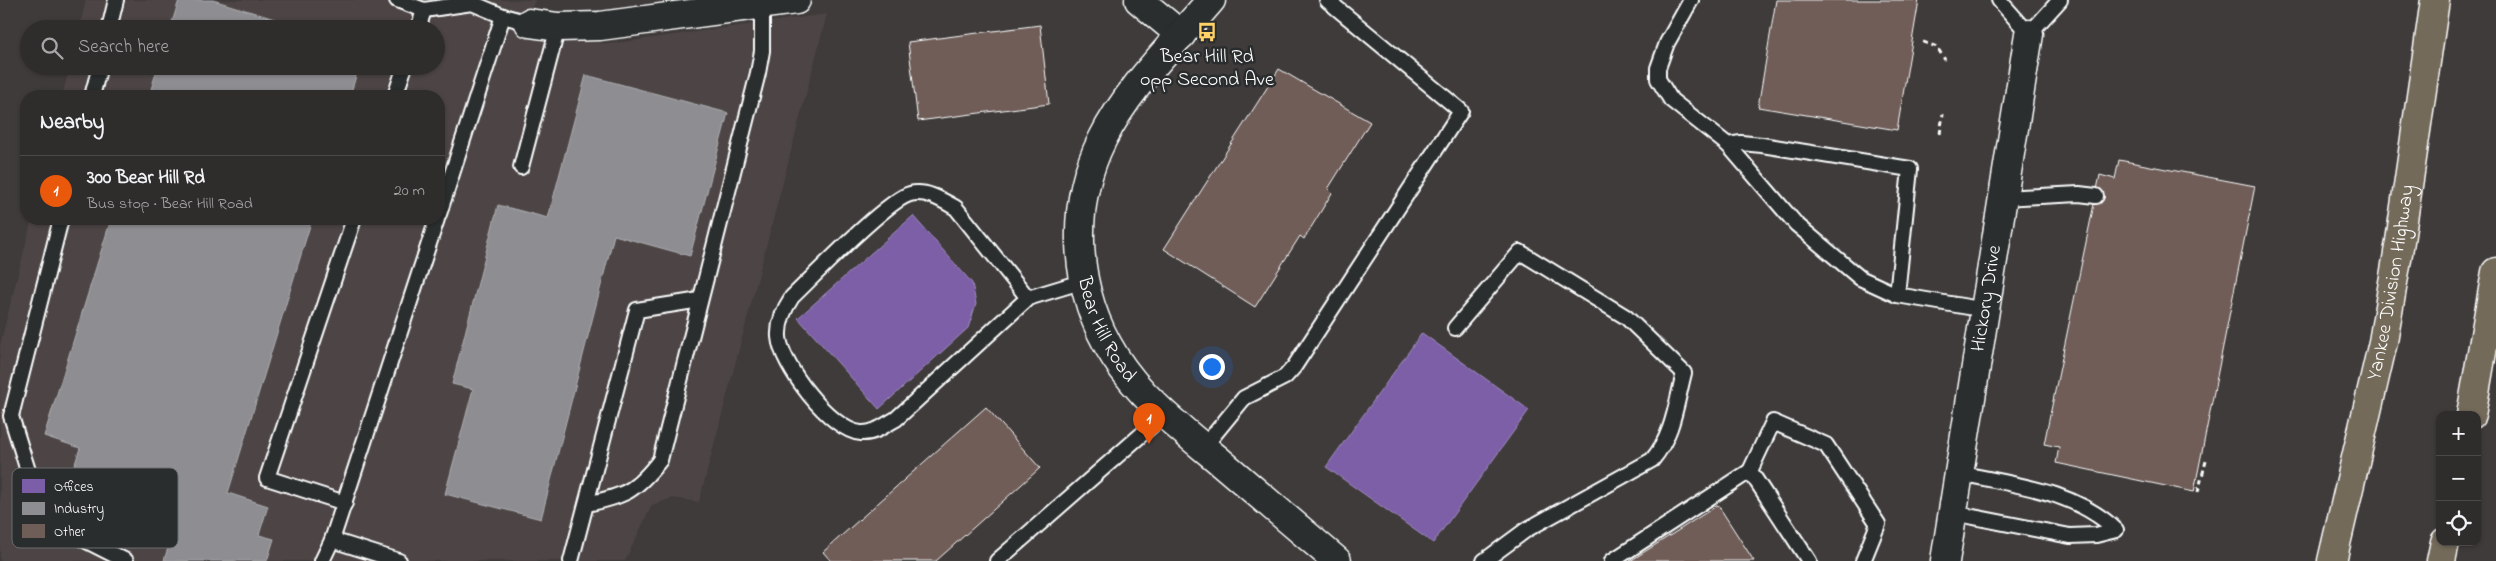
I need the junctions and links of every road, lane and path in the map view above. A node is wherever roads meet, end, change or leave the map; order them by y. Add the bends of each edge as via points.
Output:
1 (116, 0) edge
2 (397, 0) edge
3 (796, 0) edge
4 (1139, 0) edge
5 (1211, 0) edge
6 (1327, 0) edge
7 (1691, 0) edge
8 (1999, 0) edge
9 (2060, 0) edge
10 (2435, 0) edge
11 (472, 1) edge
12 (762, 4) junction
13 (424, 10) junction
14 (503, 16) junction
15 (111, 20) edge
16 (421, 20) edge
17 (529, 23) joint
18 (558, 27) junction
19 (2029, 34) junction
20 (1181, 35) junction
21 (1923, 42) dead end
22 (1945, 60) dead end
23 (98, 75) edge
24 (402, 75) edge
25 (94, 90) edge
26 (397, 90) edge
27 (1943, 114) dead end
28 (1940, 134) dead end
29 (1728, 146) junction
30 (521, 167) dead end
31 (445, 195) edge
32 (2096, 196) dead end
33 (2003, 198) junction
34 (59, 225) edge
35 (352, 225) edge
36 (435, 225) edge
37 (2496, 272) edge
38 (1084, 281) junction
39 (1897, 295) junction
40 (1028, 298) junction
41 (700, 300) junction
42 (1986, 310) junction
43 (1455, 328) dead end
44 (2472, 411) edge
45 (1166, 414) junction
46 (1204, 448) junction
47 (2206, 461) dead end
48 (27, 468) edge
49 (1750, 471) junction
50 (1959, 473) junction
51 (2198, 492) dead end
52 (345, 503) junction
53 (587, 504) junction
54 (1953, 513) junction
55 (332, 540) junction
56 (2444, 546) edge
57 (100, 548) edge
58 (126, 561) edge
59 (322, 561) edge
60 (399, 561) edge
61 (571, 561) edge
62 (997, 561) edge
63 (1337, 561) edge
64 (1484, 561) edge
65 (1612, 561) edge
66 (1809, 561) edge
67 (1863, 561) edge
68 (1945, 561) edge
69 (2332, 561) edge
70 (2441, 561) edge

1 - 15 lane
2 - 13 lane
3 - 12 street
4 - 20 street
5 - 20 street, Bear Hill Road
6 - 46 lane via 1461,111 1294,367 1285,377 1244,398
7 - 29 lane via 1661,58 1658,79 1671,100
8 - 19 lane
9 - 19 lane
10 - 69 highway, Yankee Division Highway via 2382,342
11 - 13 lane
11 - 14 lane
12 - 18 street via 600,26
12 - 41 lane via 762,51 758,73
13 - 16 lane
14 - 17 lane
14 - 31 lane
17 - 18 street
18 - 30 lane
19 - 33 street, Hickory Drive
20 - 38 street, Bear Hill Road via 1121,108 1095,157 1081,220 1080,251
21 - 22 path via 1937,47
23 - 25 lane
24 - 26 lane
27 - 28 path
29 - 39 lane via 1809,237 1860,278
29 - 39 lane via 1762,144 1910,169
32 - 33 lane
33 - 42 street, Hickory Drive
34 - 48 lane via 11,416
35 - 52 lane via 267,478
36 - 52 lane
37 - 44 highway
38 - 40 lane
38 - 45 street, Bear Hill Road via 1099,329 1116,359 1136,385
39 - 42 lane
40 - 40 lane via 956,208 922,193 909,194 885,210 792,297 784,309 779,338 791,368 826,414 850,431 868,433 896,418
41 - 53 lane via 660,460 633,490
41 - 53 lane via 637,310
42 - 50 street, Hickory Drive
43 - 64 lane via 1520,252 1626,317 1684,373 1669,434 1652,460 1526,530
45 - 46 street, Bear Hill Road
45 - 62 lane
46 - 63 street, Bear Hill Road
47 - 51 path
49 - 65 lane
49 - 66 lane
49 - 67 lane via 1773,422 1826,445 1878,524
50 - 54 street, Hickory Drive
50 - 54 lane via 2063,496 2094,511 2116,530 2070,536
52 - 55 lane
53 - 61 lane
54 - 68 street, Hickory Drive
55 - 59 lane
55 - 60 lane
56 - 70 highway
57 - 58 lane

